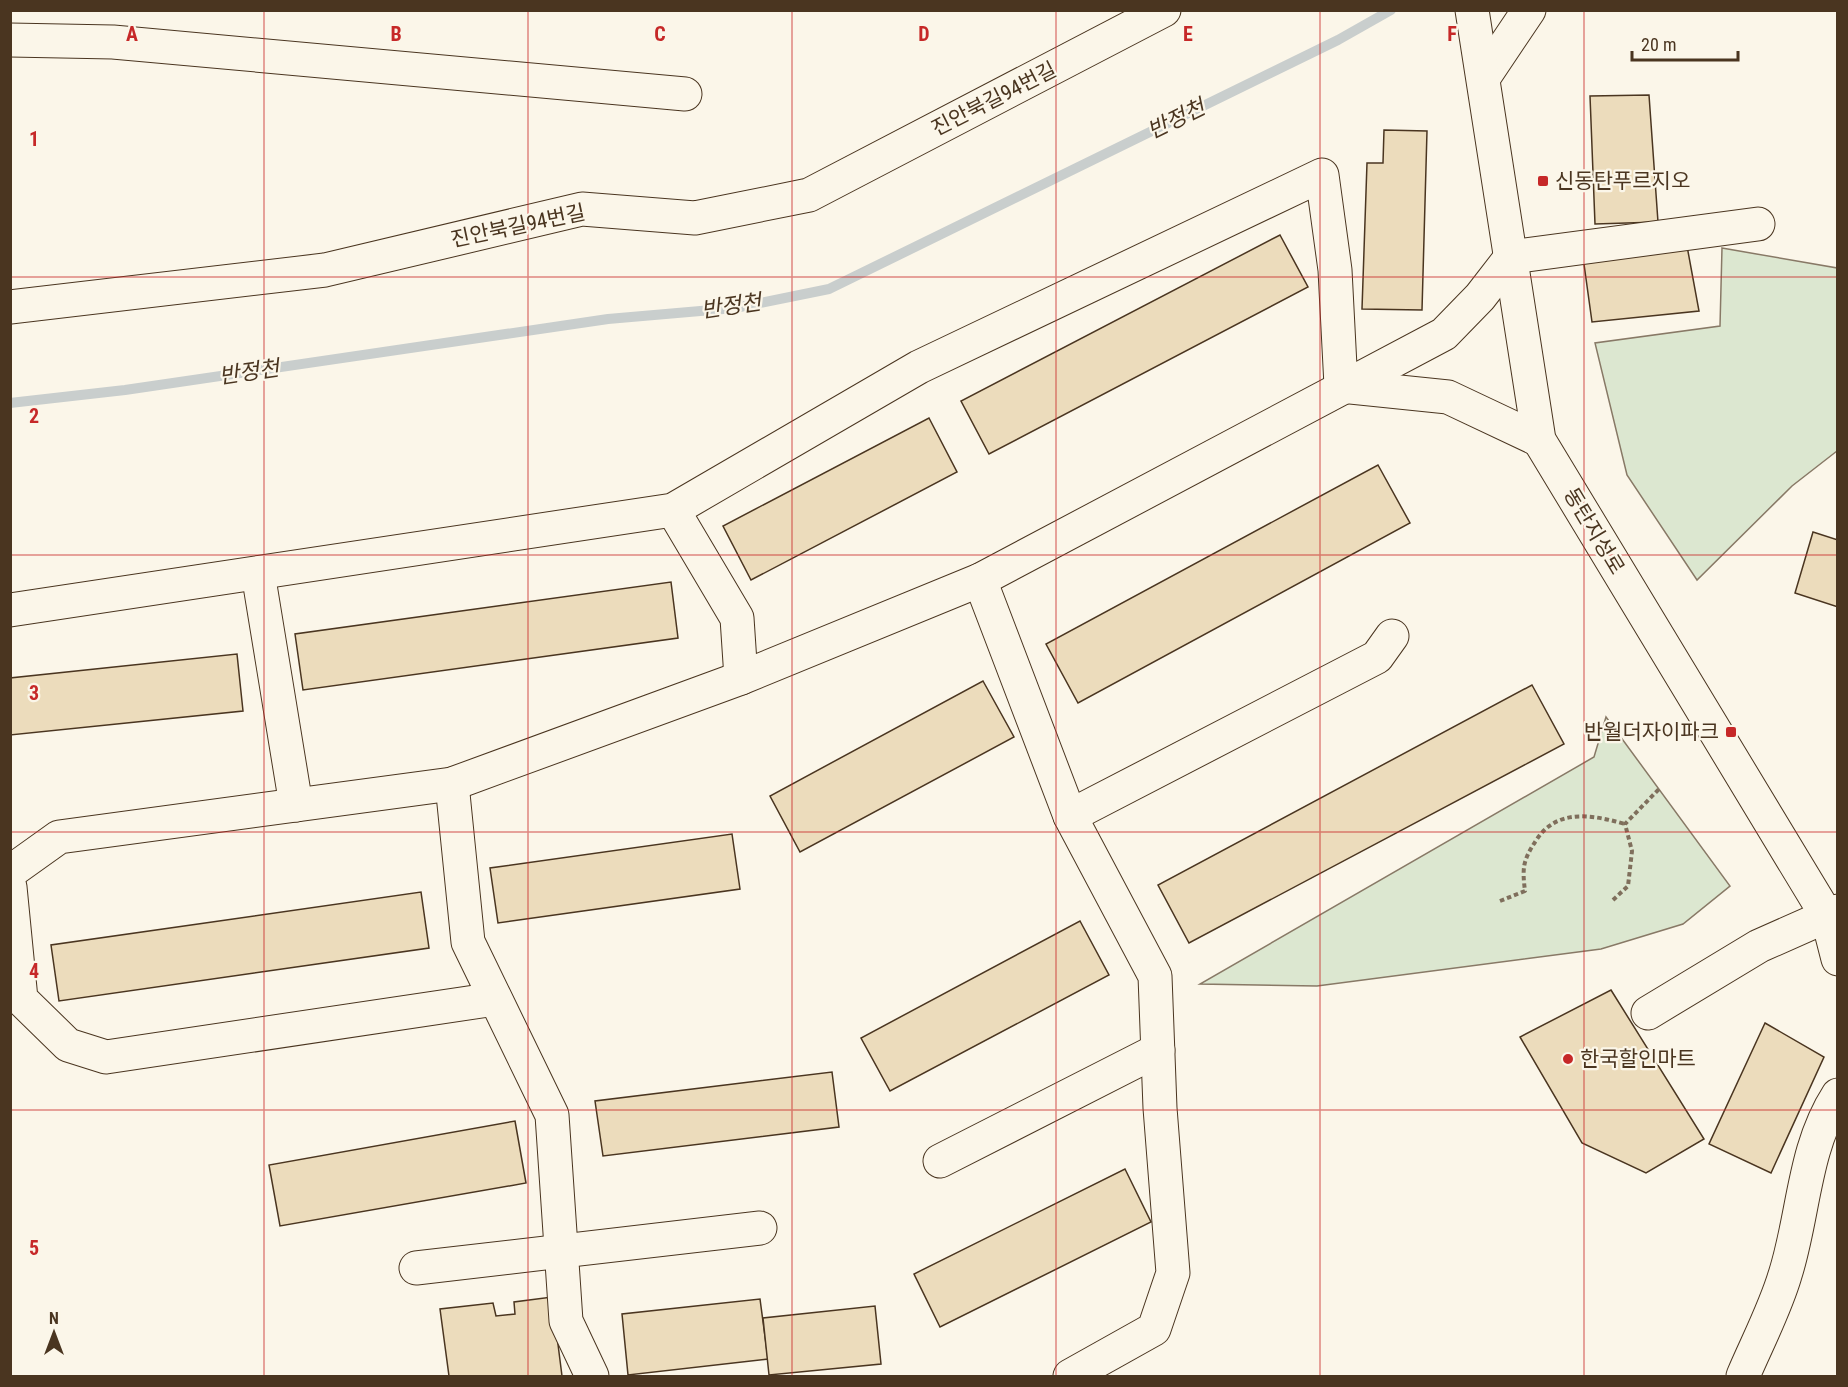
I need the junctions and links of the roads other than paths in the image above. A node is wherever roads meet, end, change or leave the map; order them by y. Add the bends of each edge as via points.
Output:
1 (1164, 10) edge
2 (1472, 10) edge
3 (1529, 10) edge
4 (10, 40) edge
5 (1483, 67) junction
6 (685, 94) dead end
7 (1758, 225) dead end
8 (1511, 257) junction
9 (10, 307) edge
10 (1341, 386) junction
11 (1539, 440) junction
12 (673, 510) junction
13 (258, 573) junction
14 (980, 580) junction
15 (10, 610) edge
16 (1392, 636) dead end
17 (741, 678) junction
18 (452, 784) junction
19 (296, 805) junction
20 (1070, 816) junction
21 (10, 872) edge
22 (10, 887) edge
23 (1832, 913) edge
24 (1838, 959) edge
25 (495, 999) junction
26 (1648, 1013) dead end
27 (1158, 1050) junction
28 (1838, 1095) edge
29 (940, 1161) dead end
30 (760, 1228) dead end
31 (561, 1249) junction
32 (416, 1268) dead end
33 (592, 1377) edge
34 (1070, 1377) edge
35 (1743, 1377) edge

1 - 9 street, 진안북길94번길 via 809,195 695,218 582,209 325,270
2 - 5 street, 동탄지성로
3 - 5 street
4 - 6 street via 113,42
5 - 8 street, 동탄지성로
7 - 8 street
8 - 10 street via 1444,334
8 - 11 street, 동탄지성로
10 - 11 street via 1448,397
10 - 12 street via 1335,270 1322,175 919,368
10 - 14 street
11 - 23 street, 동탄지성로
12 - 13 street
12 - 17 street via 737,618
13 - 15 street
13 - 19 street
14 - 17 street
14 - 20 street
16 - 20 street via 1377,657
17 - 18 street
18 - 19 street
18 - 25 street via 468,942
19 - 21 street via 59,837
20 - 27 street via 1155,976
22 - 25 street via 21,999 69,1045 106,1057
23 - 24 street, 동탄지성로
23 - 26 street via 1759,946
25 - 31 street via 552,1115
27 - 29 street
27 - 34 street via 1173,1273 1154,1329
28 - 35 street via 1812,1155 1785,1275
30 - 31 street
31 - 32 street
31 - 33 street via 567,1321

